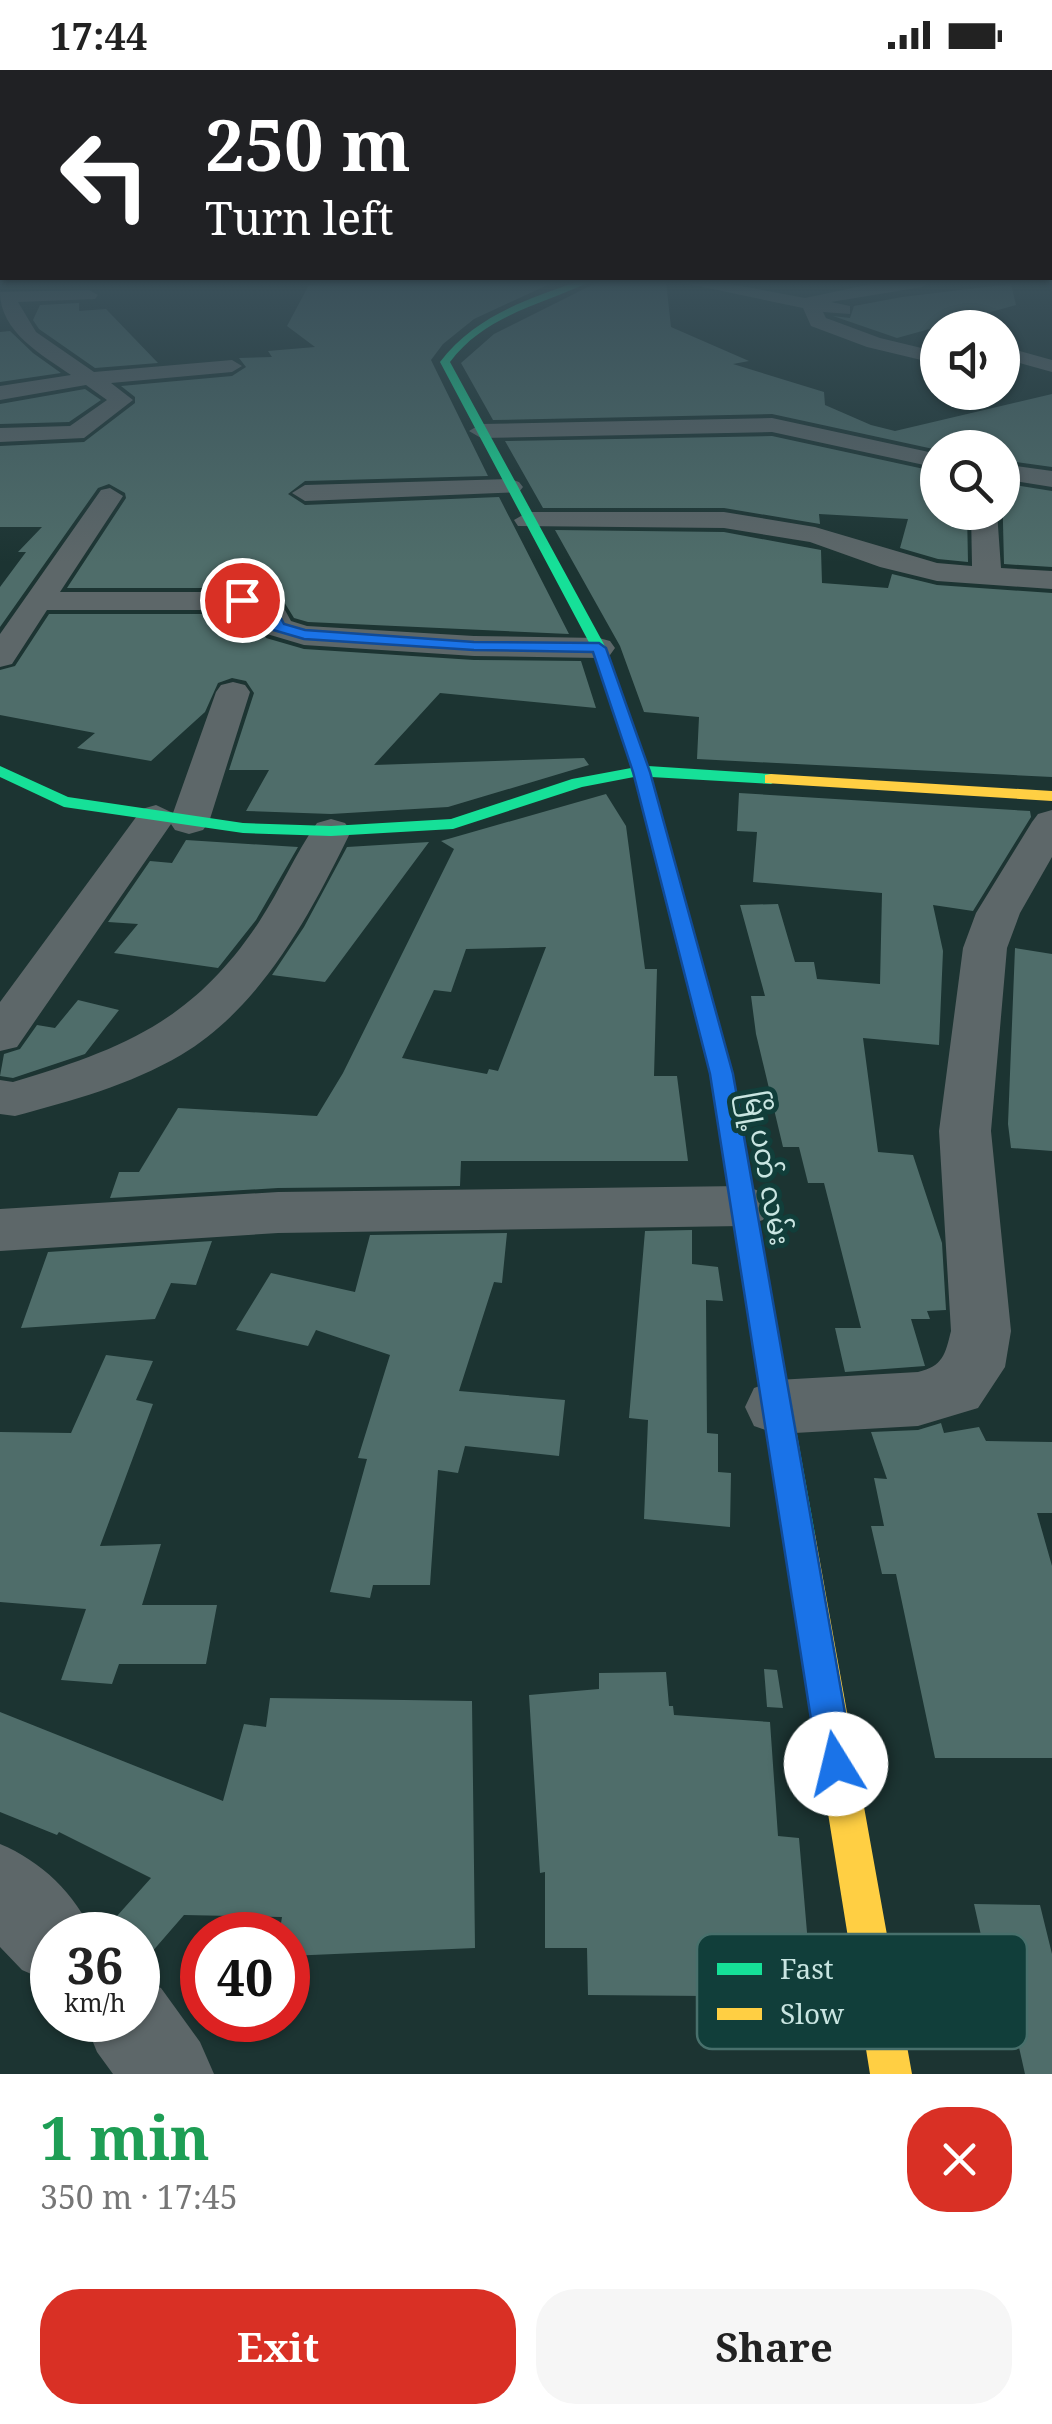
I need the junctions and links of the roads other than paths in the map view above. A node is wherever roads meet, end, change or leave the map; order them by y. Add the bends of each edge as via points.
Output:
1 (89, 376) edge
2 (122, 376) edge
3 (451, 376) edge
4 (1020, 377) edge
5 (93, 378) junction
6 (1052, 385) edge
7 (0, 393) edge
8 (481, 430) junction
9 (0, 435) edge
10 (920, 458) edge
11 (1020, 474) edge
12 (1052, 478) edge
13 (510, 487) junction
14 (305, 493) dead end
15 (110, 496) dead end
16 (528, 520) junction
17 (985, 530) edge
18 (988, 576) junction
19 (1052, 580) edge
20 (35, 601) junction
21 (599, 648) junction
22 (0, 657) edge
23 (233, 692) dead end
24 (0, 772) edge
25 (641, 772) junction
26 (1052, 796) edge
27 (172, 820) junction
28 (1052, 822) edge
29 (331, 830) junction
30 (0, 1036) edge
31 (0, 1097) edge
32 (743, 1206) junction
33 (0, 1230) edge
34 (777, 1407) junction
35 (0, 1886) edge
36 (30, 1917) edge
37 (868, 1934) edge
38 (145, 2042) edge
39 (888, 2049) edge
40 (168, 2074) edge
41 (892, 2074) edge

1 - 5 street
2 - 5 street
3 - 8 street, မြို့ပတ် လမ်း
4 - 6 street
5 - 7 street
5 - 9 street via 122,400 76,433
8 - 10 street via 772,425
8 - 13 street, မြို့ပတ် လမ်း
11 - 12 street
13 - 14 street
13 - 16 street, မြို့ပတ် လမ်း
15 - 20 street
16 - 18 street via 724,520 814,535 912,567
16 - 21 street, မြို့ပတ် လမ်း
17 - 18 street
18 - 19 street
20 - 21 street via 242,600 269,608 278,627 304,634
20 - 22 street
21 - 25 street, မြို့ပတ် လမ်း
23 - 27 street
24 - 27 street via 64,802
25 - 26 street
25 - 29 street via 578,784 452,824
25 - 32 street, မြို့ပတ် လမ်း via 721,1074
27 - 29 street
27 - 30 street
28 - 34 street via 985,948 965,1131 981,1331 974,1367 956,1389 918,1399
29 - 31 street via 280,926 232,988 199,1017 135,1060 14,1099
32 - 33 street via 271,1212
32 - 34 street, မြို့ပတ် လမ်း
34 - 37 street, မြို့ပတ် လမ်း
35 - 36 street
38 - 40 street
39 - 41 street, မြို့ပတ် လမ်း

